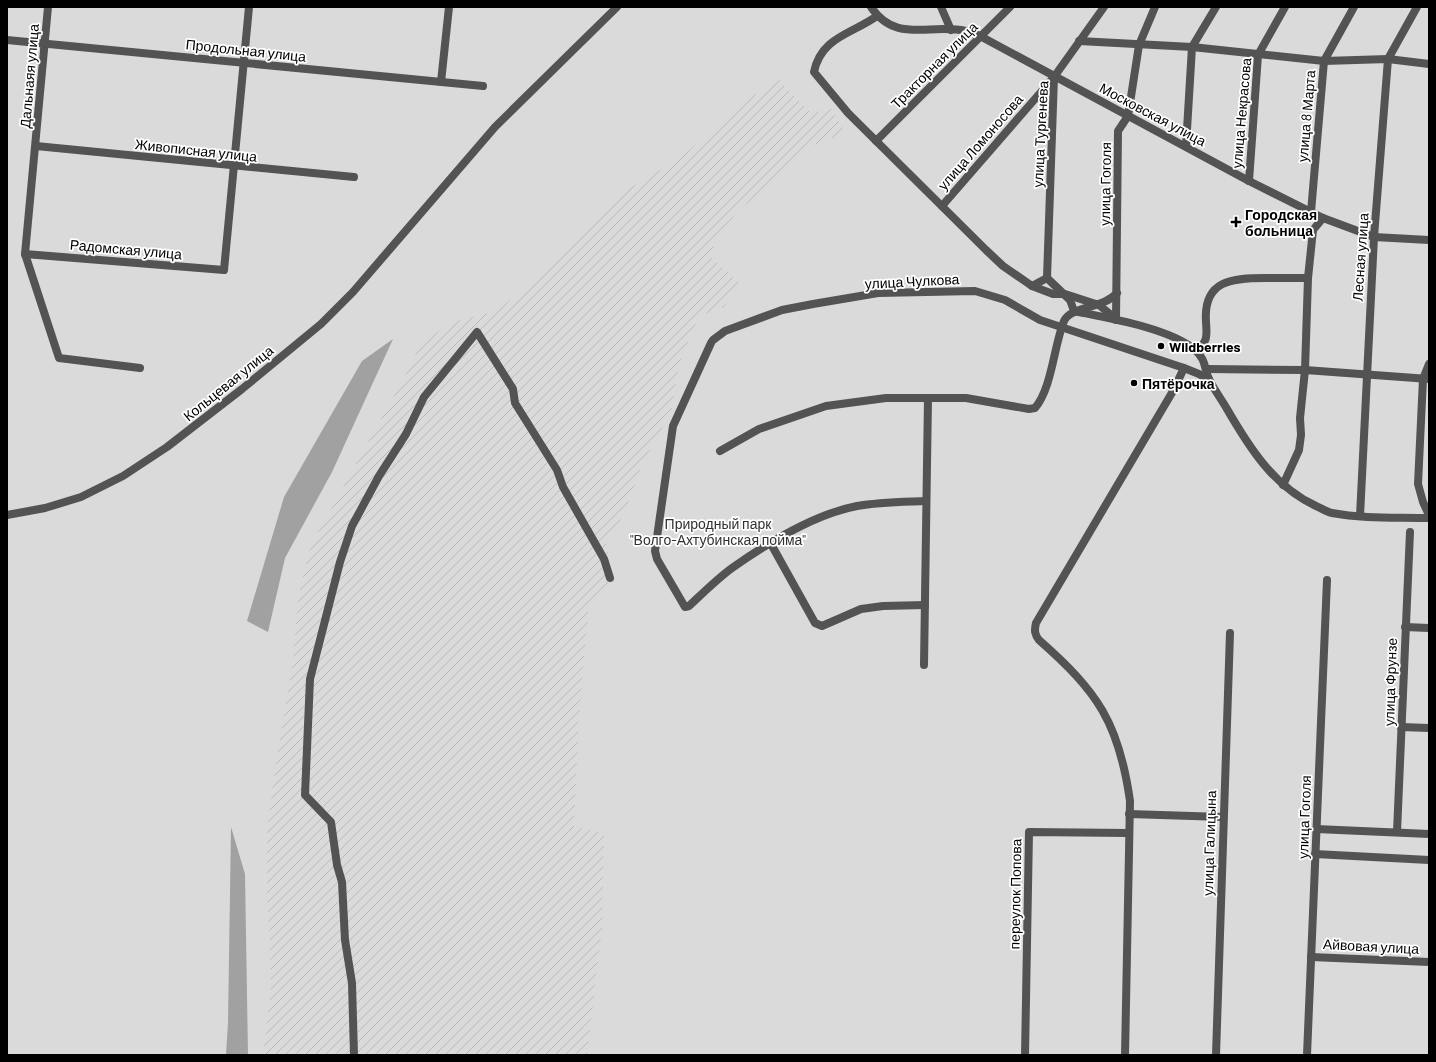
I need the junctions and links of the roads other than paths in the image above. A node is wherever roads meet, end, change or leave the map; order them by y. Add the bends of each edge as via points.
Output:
1 (48, 7) edge
2 (249, 7) edge
3 (449, 7) edge
4 (617, 7) edge
5 (871, 7) edge
6 (941, 7) edge
7 (1010, 7) edge
8 (1104, 7) edge
9 (1155, 7) edge
10 (1216, 7) edge
11 (1285, 7) edge
12 (1354, 7) edge
13 (1417, 7) edge
14 (877, 16) junction
15 (950, 30) junction
16 (980, 36) junction
17 (7, 40) edge
18 (1079, 41) junction
19 (45, 44) junction
20 (1139, 45) junction
21 (1192, 47) junction
22 (1258, 55) junction
23 (1388, 59) junction
24 (1324, 61) junction
25 (244, 62) junction
26 (1429, 64) edge
27 (1054, 76) junction
28 (441, 82) junction
29 (483, 86) dead end
30 (1128, 116) junction
31 (876, 141) junction
32 (36, 146) junction
33 (1186, 146) junction
34 (234, 167) junction
35 (354, 177) dead end
36 (1249, 181) junction
37 (942, 206) junction
38 (1311, 212) junction
39 (1323, 218) junction
40 (1374, 237) junction
41 (1429, 240) edge
42 (25, 254) junction
43 (1048, 278) junction
44 (1308, 278) junction
45 (1032, 286) junction
46 (1117, 292) junction
47 (1065, 294) junction
48 (1099, 305) junction
49 (1074, 311) junction
50 (1116, 320) junction
51 (1063, 328) junction
52 (1196, 350) junction
53 (1429, 364) edge
54 (140, 368) dead end
55 (1184, 368) junction
56 (1207, 369) junction
57 (1305, 370) junction
58 (1366, 375) junction
59 (1426, 379) edge
60 (1209, 380) junction
61 (928, 398) junction
62 (720, 450) dead end
63 (1283, 484) junction
64 (926, 501) junction
65 (7, 515) edge
66 (1429, 515) edge
67 (1360, 516) junction
68 (1429, 518) edge
69 (1410, 532) dead end
70 (771, 544) junction
71 (610, 578) dead end
72 (1326, 580) dead end
73 (925, 606) junction
74 (1405, 626) junction
75 (1429, 628) edge
76 (1230, 633) dead end
77 (924, 665) dead end
78 (1401, 727) junction
79 (1429, 728) edge
80 (1129, 814) junction
81 (1223, 817) junction
82 (1316, 828) junction
83 (1396, 832) junction
84 (1128, 833) junction
85 (1429, 834) edge
86 (1315, 854) junction
87 (1429, 860) edge
88 (1311, 957) junction
89 (1429, 962) edge
90 (354, 1055) edge
91 (1025, 1055) edge
92 (1125, 1055) edge
93 (1216, 1055) edge
94 (1307, 1055) edge

1 - 19 street, Дальнаяя улица
2 - 25 street
3 - 28 street
4 - 65 street, Кольцевая улица via 495,127 353,292 321,324 167,447 123,476 81,497 45,508
5 - 14 street, Московская улица
6 - 15 street
7 - 16 street, Тракторная улица
8 - 18 street, улица Тургенева
9 - 20 street, улица Гоголя
10 - 21 street
11 - 22 street, улица Некрасова
12 - 24 street, улица 8 Марта
13 - 23 street, Лесная улица
14 - 15 street, Московская улица via 897,29
14 - 31 street via 828,44 816,62 814,72 848,113
15 - 16 street, Московская улица via 966,31
16 - 27 street, Московская улица
16 - 31 street, Тракторная улица
17 - 19 street, Продольная улица
18 - 20 street
18 - 27 street, улица Тургенева
19 - 25 street, Продольная улица
19 - 32 street, Дальнаяя улица
20 - 21 street
20 - 30 street, улица Гоголя
21 - 22 street
21 - 33 street
22 - 24 street
22 - 36 street, улица Некрасова
23 - 24 street
23 - 26 street
23 - 40 street, Лесная улица
24 - 38 street, улица 8 Марта
25 - 28 street, Продольная улица
25 - 34 street
27 - 30 street, Московская улица
27 - 37 street, улица Ломоносова
27 - 43 street, улица Тургенева
28 - 29 street, Продольная улица
30 - 33 street, Московская улица
30 - 46 street, улица Гоголя via 1118,131
31 - 37 street
32 - 34 street, Живописная улица
32 - 42 street, Дальнаяя улица
33 - 36 street, Московская улица
34 - 35 street, Живописная улица
34 - 42 street, Радомская улица via 224,270
36 - 38 street, Московская улица
37 - 45 street via 1003,266
38 - 39 street, Московская улица
39 - 40 street, Московская улица
39 - 44 street via 1313,230
40 - 41 street, Московская улица
40 - 58 street, Лесная улица
42 - 54 street via 58,358
43 - 45 street
43 - 47 street
44 - 52 street via 1240,278 1220,285 1209,298 1206,309 1207,339
44 - 57 street
45 - 47 street via 1053,294
46 - 48 street via 1107,302
46 - 50 street, улица Гоголя
47 - 48 street
47 - 49 street
48 - 49 street
48 - 50 street
49 - 50 street
49 - 51 street via 1064,321
50 - 52 street via 1175,338
51 - 55 street, улица Чулкова
51 - 61 street via 1043,394 1035,408 966,398
51 - 70 street, улица Чулкова via 1040,320 1005,300 975,291 878,293 782,310 725,331 712,341 673,426 655,552 685,607 738,564
52 - 56 street
53 - 59 street
55 - 60 street, улица Чулкова
55 - 80 street via 1173,391 1036,623 1036,636 1087,686 1112,728 1126,773
56 - 57 street
56 - 60 street
57 - 58 street
57 - 63 street via 1299,450
58 - 59 street
58 - 67 street, Лесная улица
59 - 66 street via 1418,484
60 - 63 street via 1246,442 1264,466
61 - 62 street via 886,398 826,406 759,430
61 - 64 street
63 - 67 street via 1306,501 1331,512
64 - 70 street via 856,506 825,515
64 - 73 street
67 - 68 street
69 - 74 street, улица Фрунзе
70 - 73 street via 815,623 822,626 861,609
71 - 90 street via 604,559 556,470 515,403 513,389 478,332 424,397 406,434 379,476 352,526 340,562 310,679 305,795 331,822 342,882 345,940 352,983
72 - 82 street, улица Гоголя
73 - 77 street
74 - 75 street
74 - 78 street, улица Фрунзе
76 - 81 street, улица Галицына
78 - 79 street
78 - 83 street, улица Фрунзе
80 - 81 street
80 - 84 street
81 - 93 street, улица Галицына
82 - 83 street
82 - 86 street, улица Гоголя
83 - 85 street
84 - 91 street, переулок Попова via 1028,832
84 - 92 street
86 - 87 street
86 - 88 street, улица Гоголя
88 - 89 street, Айвовая улица
88 - 94 street, улица Гоголя

